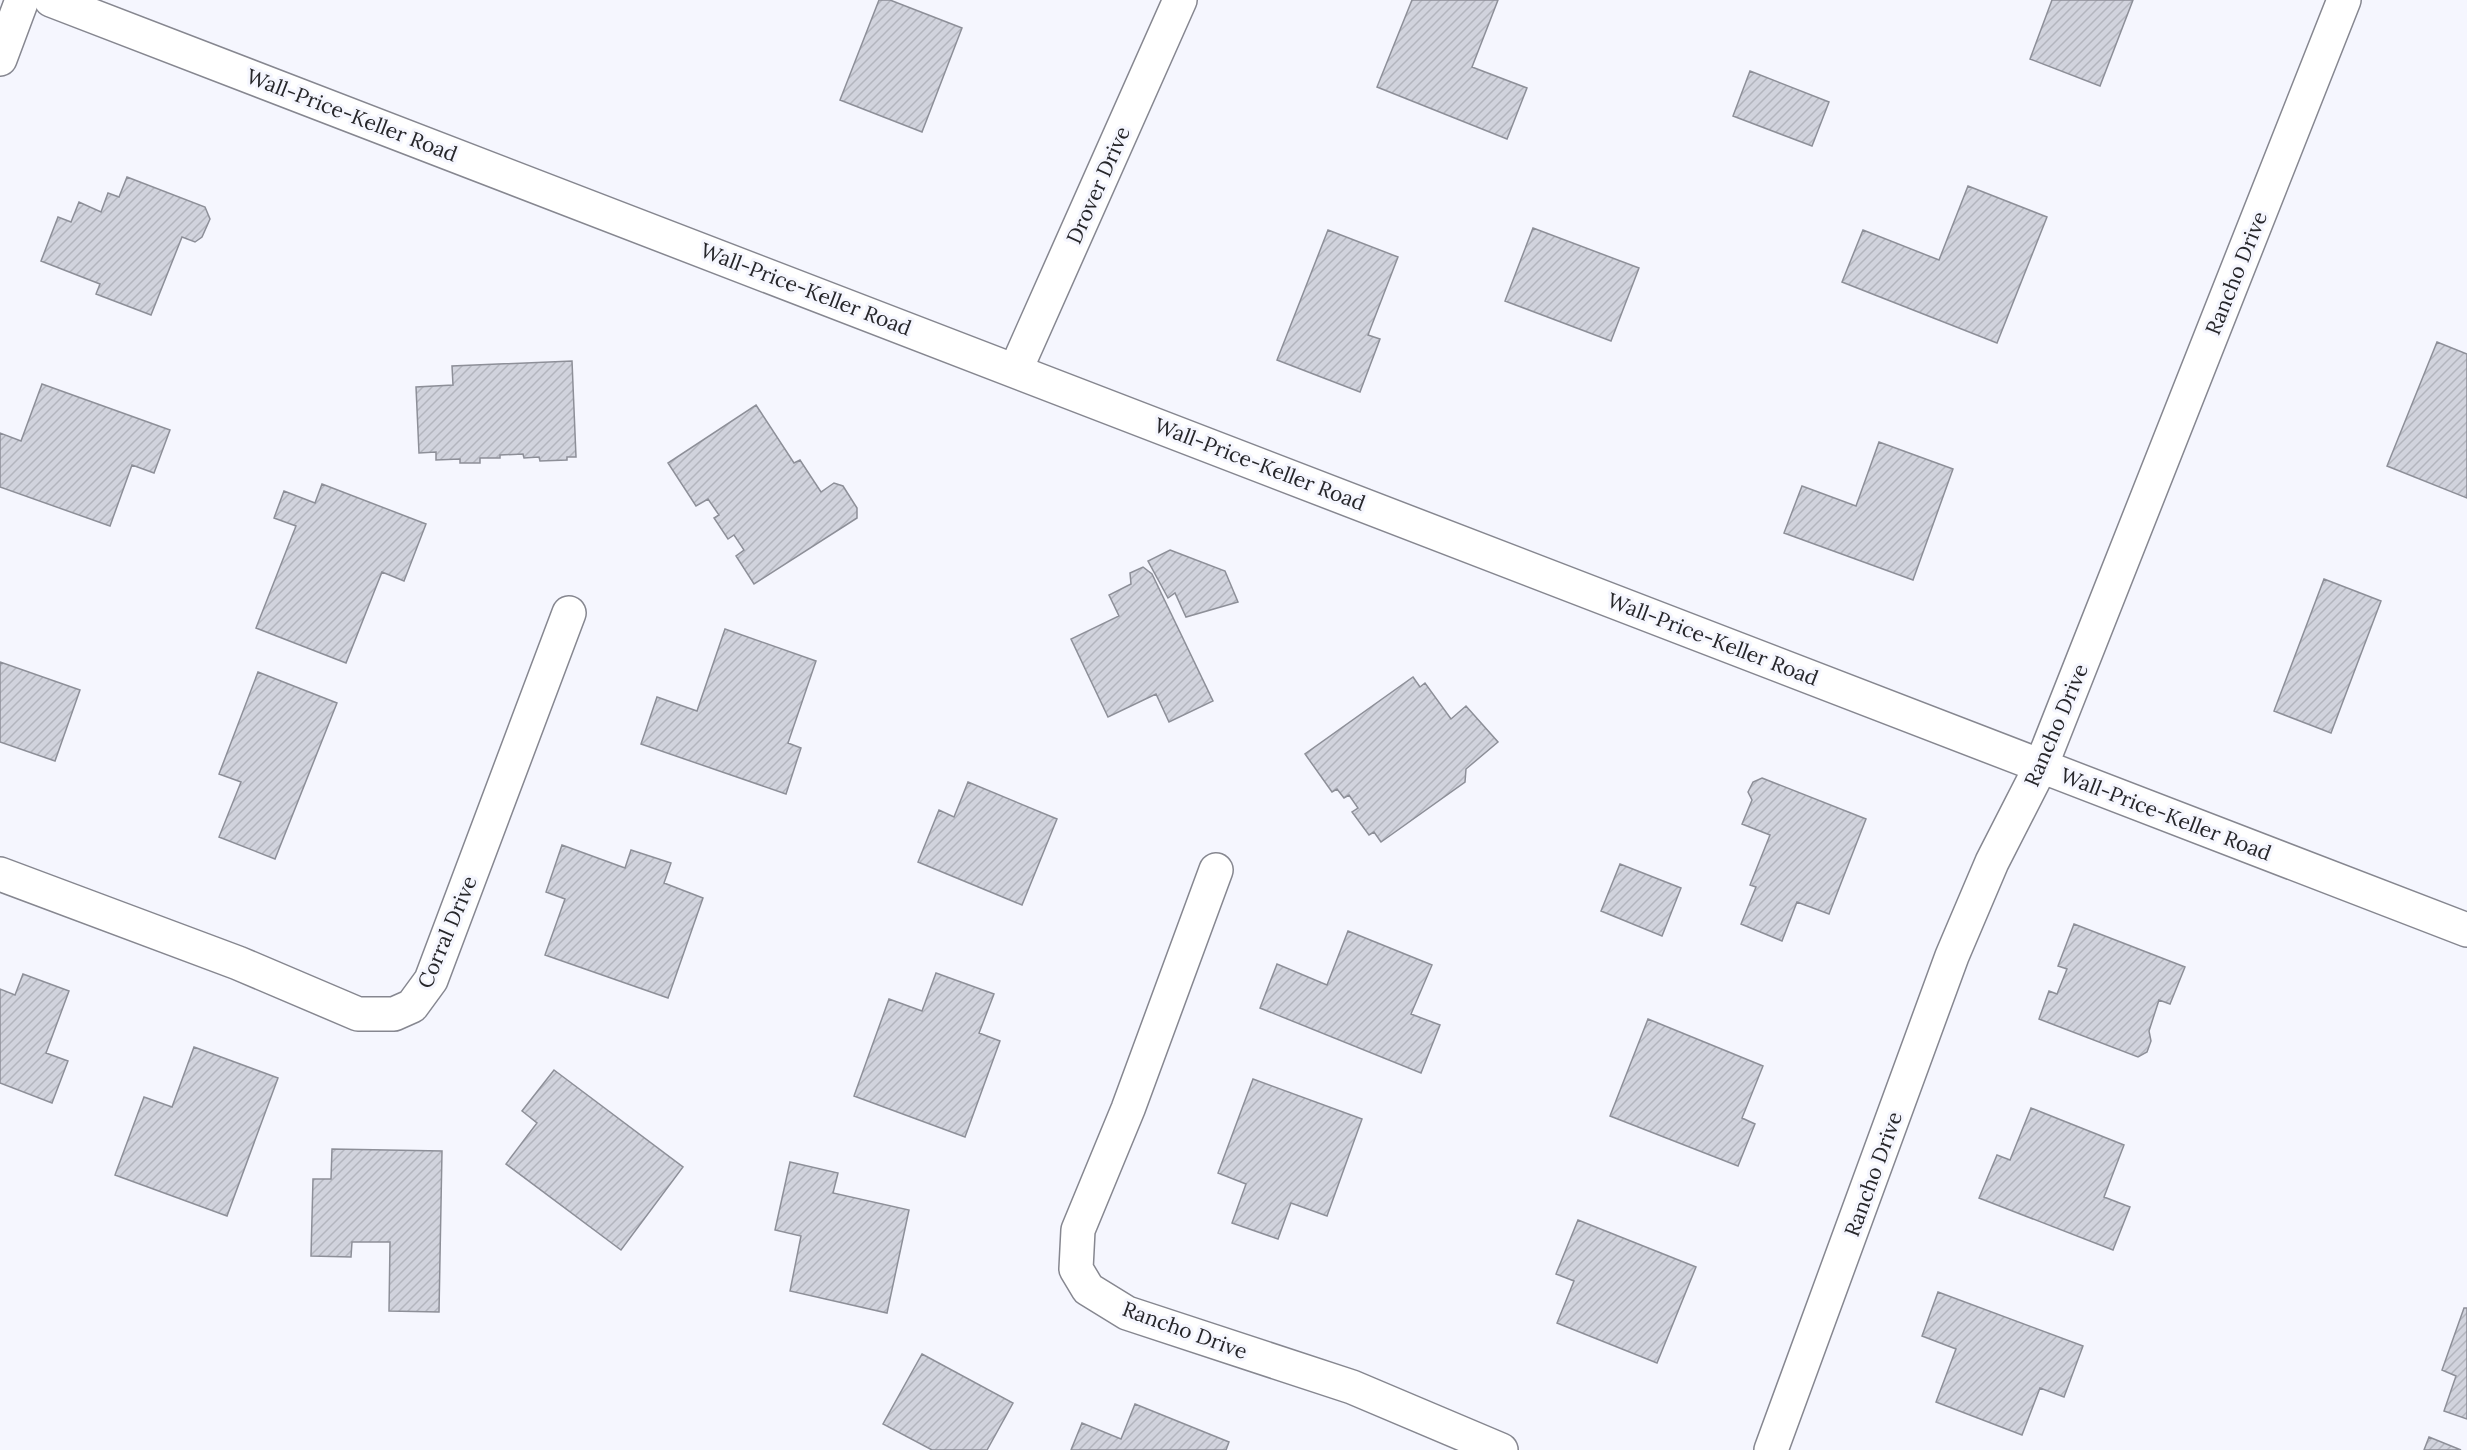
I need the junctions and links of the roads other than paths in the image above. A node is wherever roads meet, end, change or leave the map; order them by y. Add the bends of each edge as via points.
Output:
1 (22, 0) edge
2 (51, 0) edge
3 (1180, 0) edge
4 (2344, 0) edge
5 (0, 59) edge
6 (1016, 369) junction
7 (569, 613) dead end
8 (2041, 766) junction
9 (1216, 870) dead end
10 (0, 874) edge
11 (2467, 930) edge
12 (1501, 1450) edge
13 (1771, 1450) edge

1 - 5 street
2 - 6 street, Wall-Price-Keller Road
3 - 6 street, Drover Drive
4 - 8 street, Rancho Drive
6 - 8 street, Wall-Price-Keller Road
7 - 10 street, Corral Drive via 431,980 412,1006 394,1014 358,1014 238,963
8 - 11 street, Wall-Price-Keller Road
8 - 13 street, Rancho Drive via 1992,862 1952,956
9 - 12 street, Rancho Drive via 1128,1110 1078,1230 1076,1269 1088,1289 1127,1313 1352,1387

